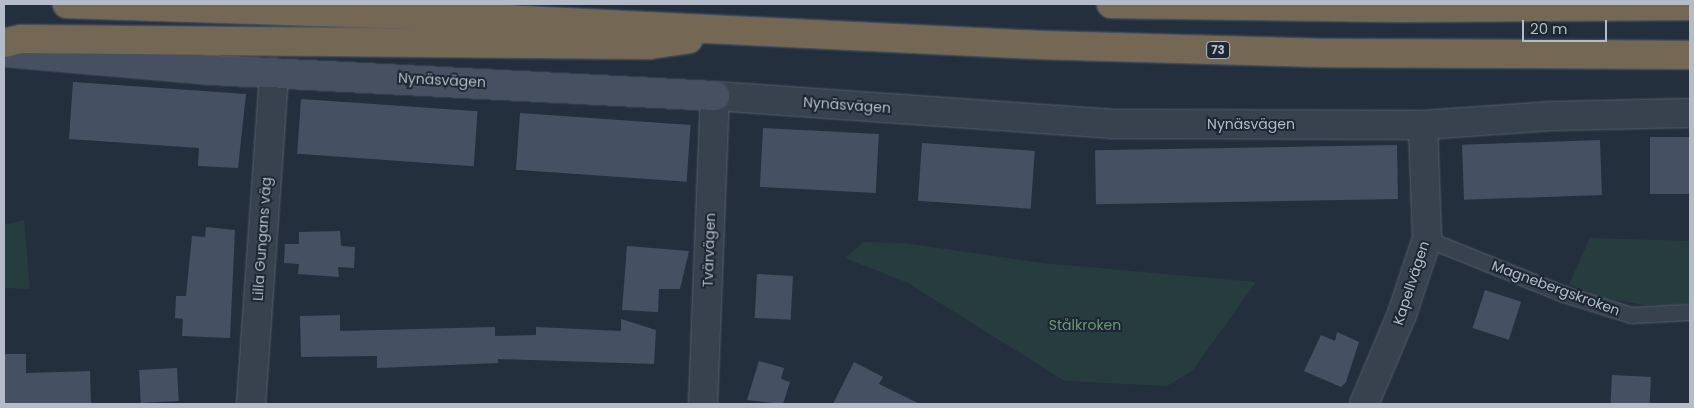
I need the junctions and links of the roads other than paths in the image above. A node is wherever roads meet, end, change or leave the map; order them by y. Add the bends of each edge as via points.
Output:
1 (67, 4) edge
2 (1111, 4) edge
3 (1690, 6) edge
4 (746, 30) junction
5 (4, 43) edge
6 (4, 52) edge
7 (1690, 55) edge
8 (274, 73) junction
9 (715, 96) junction
10 (1690, 113) edge
11 (1424, 125) junction
12 (1427, 239) junction
13 (1690, 312) edge
14 (251, 404) edge
15 (703, 404) edge
16 (1364, 404) edge

1 - 4 highway, 73
2 - 3 highway via 1401,8
4 - 5 highway via 649,45 21,39
4 - 7 highway, 73 via 1313,53
6 - 8 street, Nynäsvägen
8 - 9 street, Nynäsvägen
8 - 14 street, Lilla Gungans väg
9 - 11 street, Nynäsvägen via 1111,124
9 - 15 street, Tvärvägen
10 - 11 street, Nynäsvägen via 1553,116
11 - 12 street, Kapellvägen
12 - 13 lane, Magnebergskroken via 1564,294 1631,315
12 - 16 street, Kapellvägen via 1402,314

